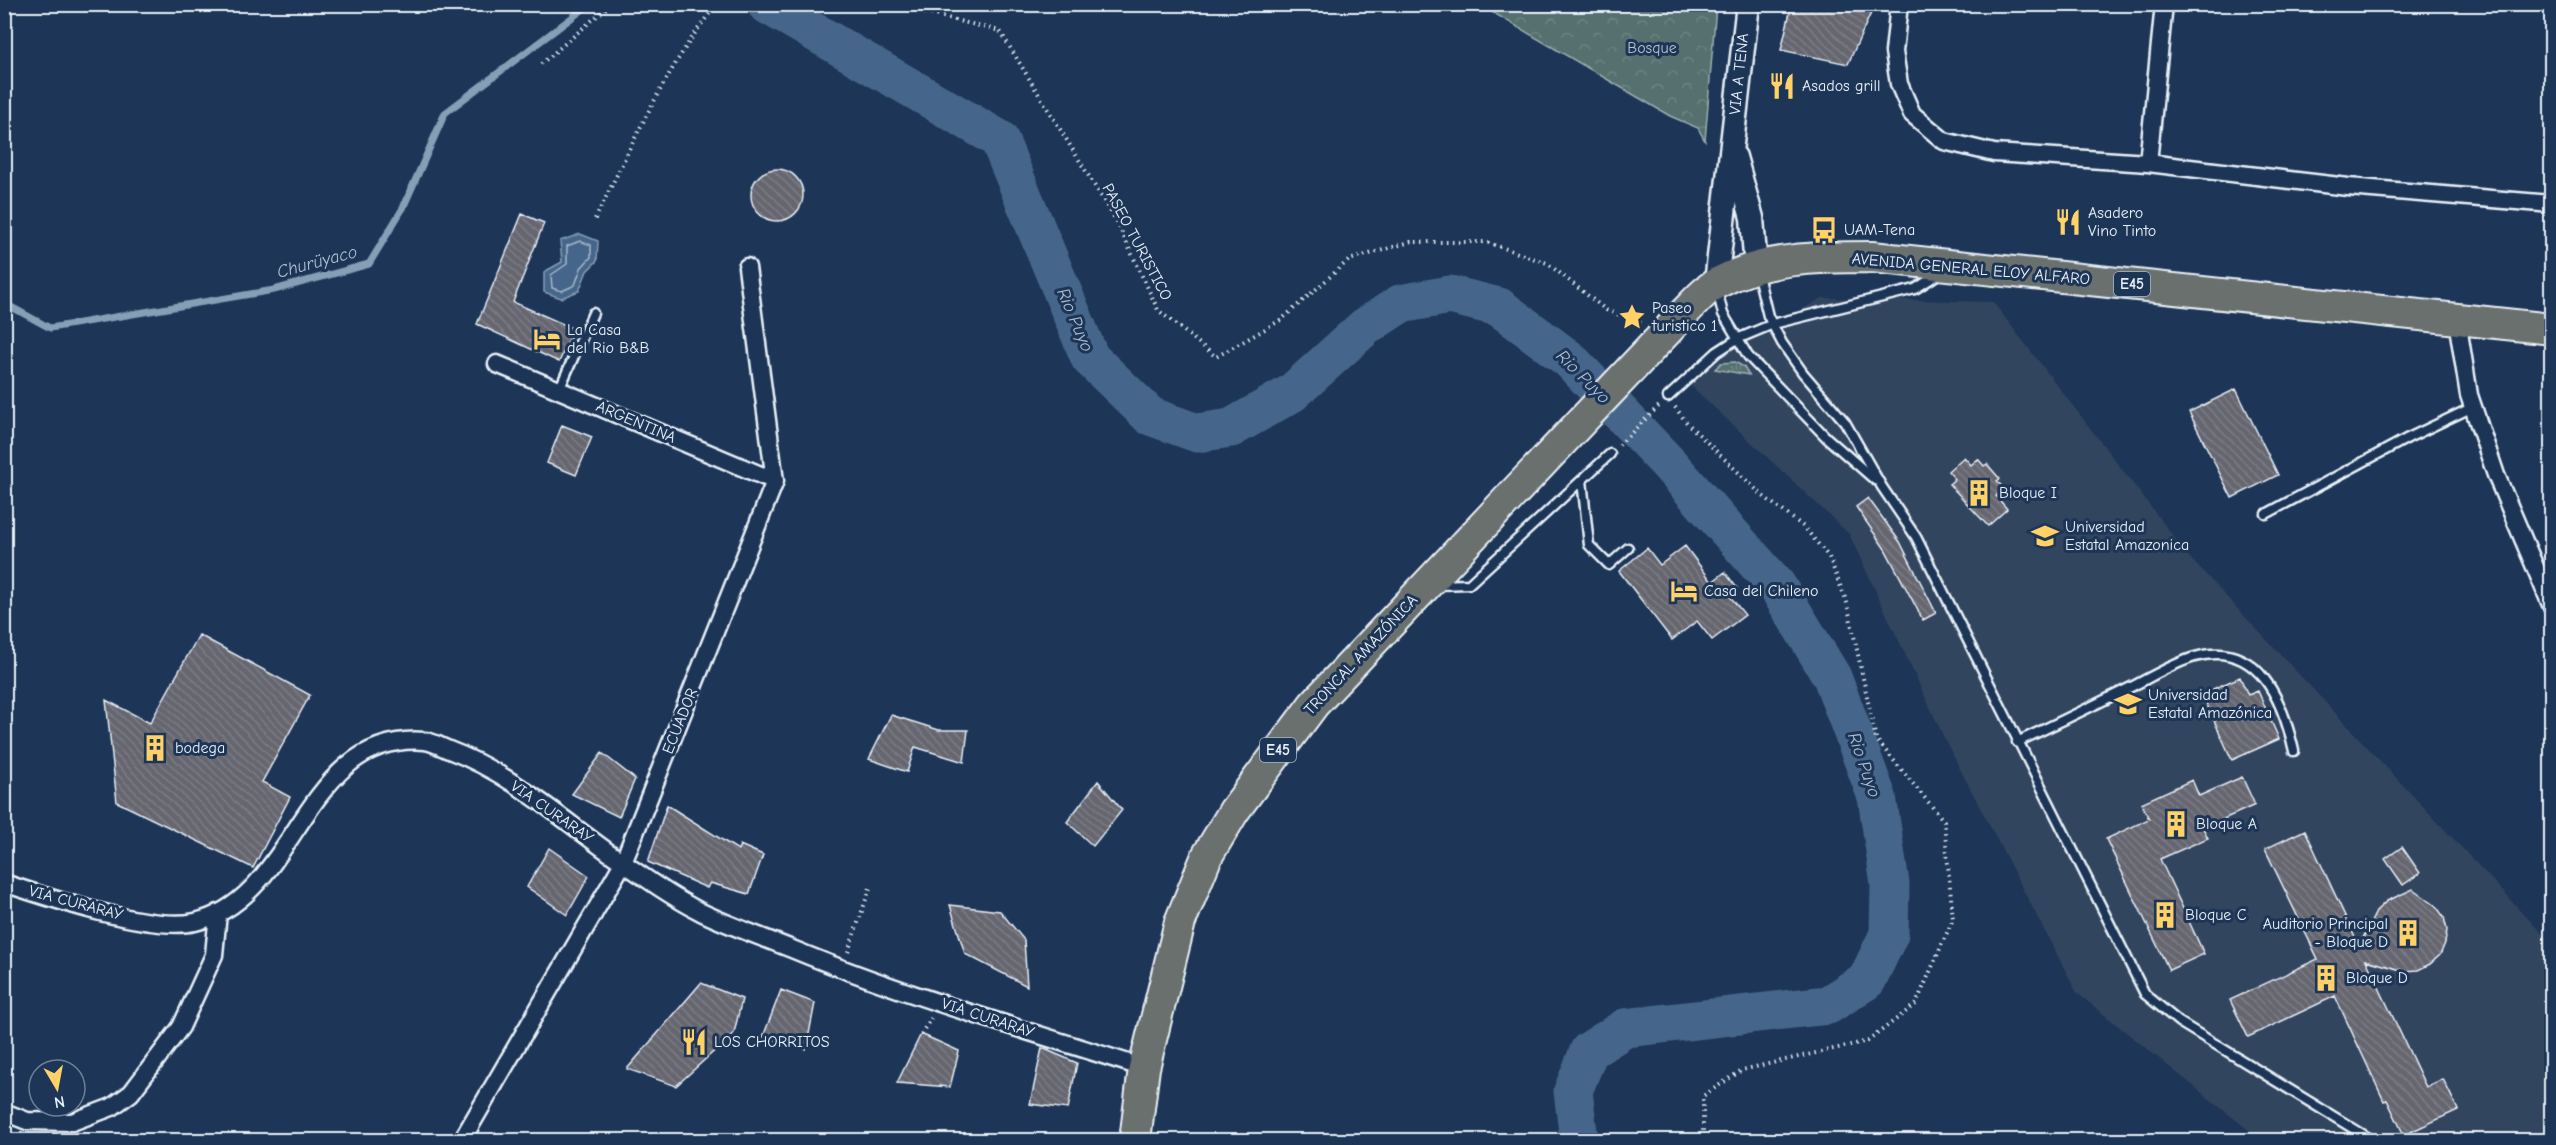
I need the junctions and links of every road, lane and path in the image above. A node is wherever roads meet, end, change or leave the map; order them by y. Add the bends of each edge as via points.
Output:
1 (611, 4) edge
2 (717, 4) edge
3 (890, 4) edge
4 (1748, 4) edge
5 (1899, 4) edge
6 (2164, 4) edge
7 (541, 64) dead end
8 (1732, 144) junction
9 (2148, 163) junction
10 (2552, 204) edge
11 (595, 219) dead end
12 (1953, 264) junction
13 (747, 267) dead end
14 (1756, 268) junction
15 (1716, 283) junction
16 (593, 313) dead end
17 (1632, 318) dead end
18 (2457, 320) junction
19 (1773, 324) junction
20 (2552, 329) edge
21 (1737, 339) junction
22 (497, 364) dead end
23 (559, 390) junction
24 (1668, 397) junction
25 (2473, 408) junction
26 (1565, 440) joint
27 (1610, 454) joint
28 (1582, 480) junction
29 (775, 481) junction
30 (1882, 487) junction
31 (2266, 514) dead end
32 (1628, 548) dead end
33 (1426, 586) junction
34 (2552, 607) edge
35 (2017, 742) junction
36 (2294, 751) dead end
37 (623, 862) junction
38 (4, 883) edge
39 (871, 885) dead end
40 (218, 914) junction
41 (842, 970) junction
42 (1144, 1068) junction
43 (4, 1112) edge
44 (462, 1140) edge
45 (1135, 1140) edge
46 (1706, 1140) edge
47 (2372, 1140) edge

1 - 7 path
2 - 11 path via 692,36 647,115
3 - 17 path, PASEO TURISTICO via 1000,31 1117,222 1158,310 1216,357 1281,320 1350,260 1410,242 1486,242 1547,263 1606,310
4 - 8 main road, VIA A TENA
5 - 9 street via 1894,52 1899,84 1912,114 1944,141 1994,153
6 - 9 street
8 - 14 main road, VIA A TENA via 1752,218
8 - 15 main road, VIA A TENA
9 - 10 street via 2348,187
12 - 14 highway, AVENIDA GENERAL ELOY ALFARO / E45 via 1818,257
12 - 18 highway, AVENIDA GENERAL ELOY ALFARO / E45
12 - 19 lane via 1915,289
13 - 29 street, ECUADOR
14 - 15 highway, AVENIDA GENERAL ELOY ALFARO / E45
14 - 19 lane
15 - 21 lane via 1723,314
15 - 26 highway, AVENIDA GENERAL ELOY ALFARO / E45
16 - 23 lane
18 - 20 highway, AVENIDA GENERAL ELOY ALFARO / E45
18 - 25 street
19 - 21 lane
19 - 30 lane via 1803,373 1845,422
21 - 24 lane
21 - 30 lane via 1748,356 1827,438
22 - 23 street, ARGENTINA
23 - 29 street, ARGENTINA
24 - 27 path
24 - 46 path via 1687,423 1762,496 1804,527 1829,556 1847,603 1876,739 1944,821 1953,919 1916,1004 1868,1041 1742,1070 1702,1096
25 - 31 lane
25 - 34 street via 2496,475
26 - 33 highway, TRONCAL AMAZÓNICA / E45
27 - 28 lane
28 - 32 lane via 1589,545 1609,565
28 - 33 lane via 1469,584
29 - 37 street, ECUADOR
30 - 35 lane via 1916,537
33 - 42 highway, TRONCAL AMAZÓNICA / E45 via 1294,728 1207,856 1180,922
35 - 36 lane via 2187,659 2222,654 2247,661 2270,685
35 - 47 lane via 2145,994 2179,1022
37 - 40 street, VIA CURARAY via 481,762 427,741 392,742 361,755 332,777 256,886
37 - 41 street, VIA CURARAY via 702,912
37 - 44 street, ECUADOR
38 - 40 street, VIA CURARAY via 51,899 152,922 193,922
39 - 41 path
40 - 43 street via 214,955 181,1027 131,1093 112,1107 72,1122 27,1120
41 - 42 street, VIA CURARAY
42 - 45 highway, TRONCAL AMAZÓNICA / E45

